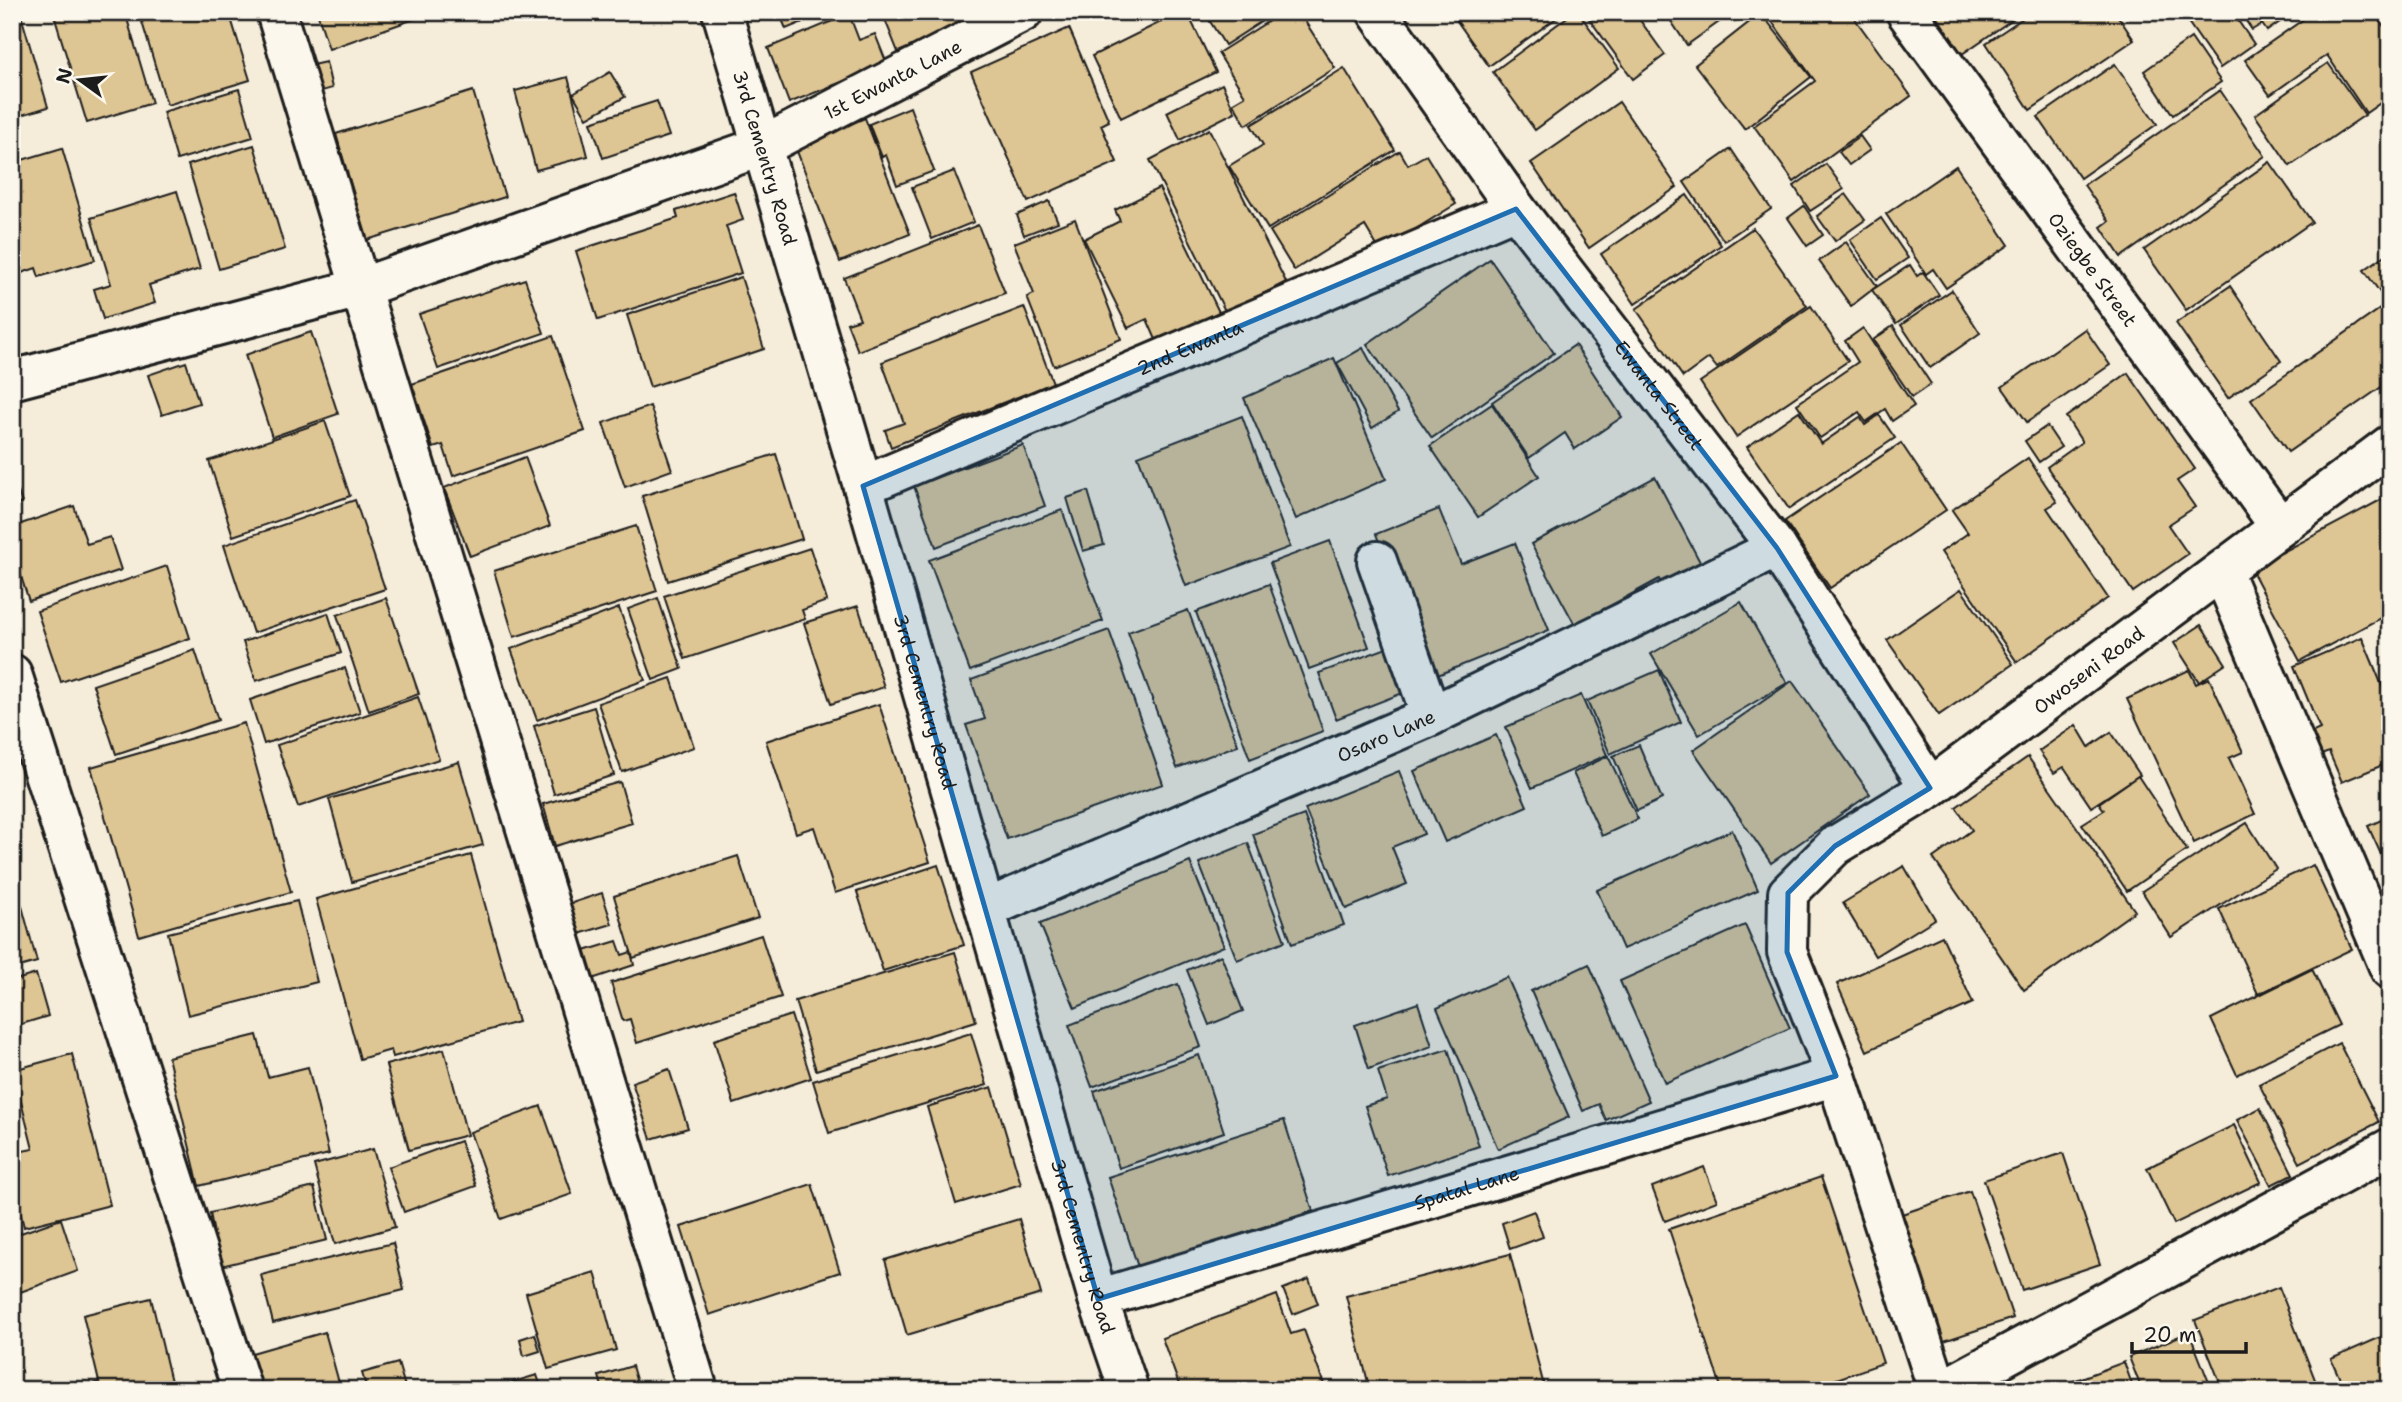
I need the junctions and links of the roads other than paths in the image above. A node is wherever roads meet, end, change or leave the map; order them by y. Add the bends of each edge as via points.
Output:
1 (276, 12) edge
2 (722, 12) edge
3 (1023, 12) edge
4 (1377, 12) edge
5 (1906, 12) edge
6 (763, 146) junction
7 (1516, 209) junction
8 (360, 288) junction
9 (12, 380) edge
10 (2390, 445) edge
11 (863, 486) junction
12 (2280, 527) junction
13 (1777, 548) junction
14 (1377, 561) dead end
15 (2222, 571) junction
16 (12, 674) edge
17 (1431, 716) junction
18 (1930, 788) junction
19 (986, 909) junction
20 (2390, 969) edge
21 (1836, 1076) junction
22 (2390, 1148) edge
23 (1098, 1299) junction
24 (242, 1390) edge
25 (698, 1390) edge
26 (1129, 1390) edge
27 (1940, 1390) edge

1 - 8 street
2 - 6 street, 3rd Cementry Road
3 - 6 street, 1st Ewanta Lane
4 - 7 street, Ewanta Street
5 - 12 street, Oziegbe Street
6 - 8 street, 1st Ewanta Lane
6 - 11 street, 3rd Cementry Road
7 - 11 street, 2nd Ewanta
7 - 13 street, Ewanta Street
8 - 9 street, 1st Ewanta Lane
8 - 25 street
10 - 12 street, Owoseni Road
11 - 19 street, 3rd Cementry Road
12 - 15 street, Owoseni Road
13 - 17 street, Osaro Lane
13 - 18 street, Ewanta Street
14 - 17 street
15 - 18 street, Owoseni Road
15 - 20 street
16 - 24 street
17 - 19 street, Osaro Lane
18 - 21 street, Owoseni Road via 1835,846 1788,892 1787,951
19 - 23 street, 3rd Cementry Road
21 - 23 street, Spatal Lane
21 - 27 street
22 - 27 street
23 - 26 street, 3rd Cementry Road

